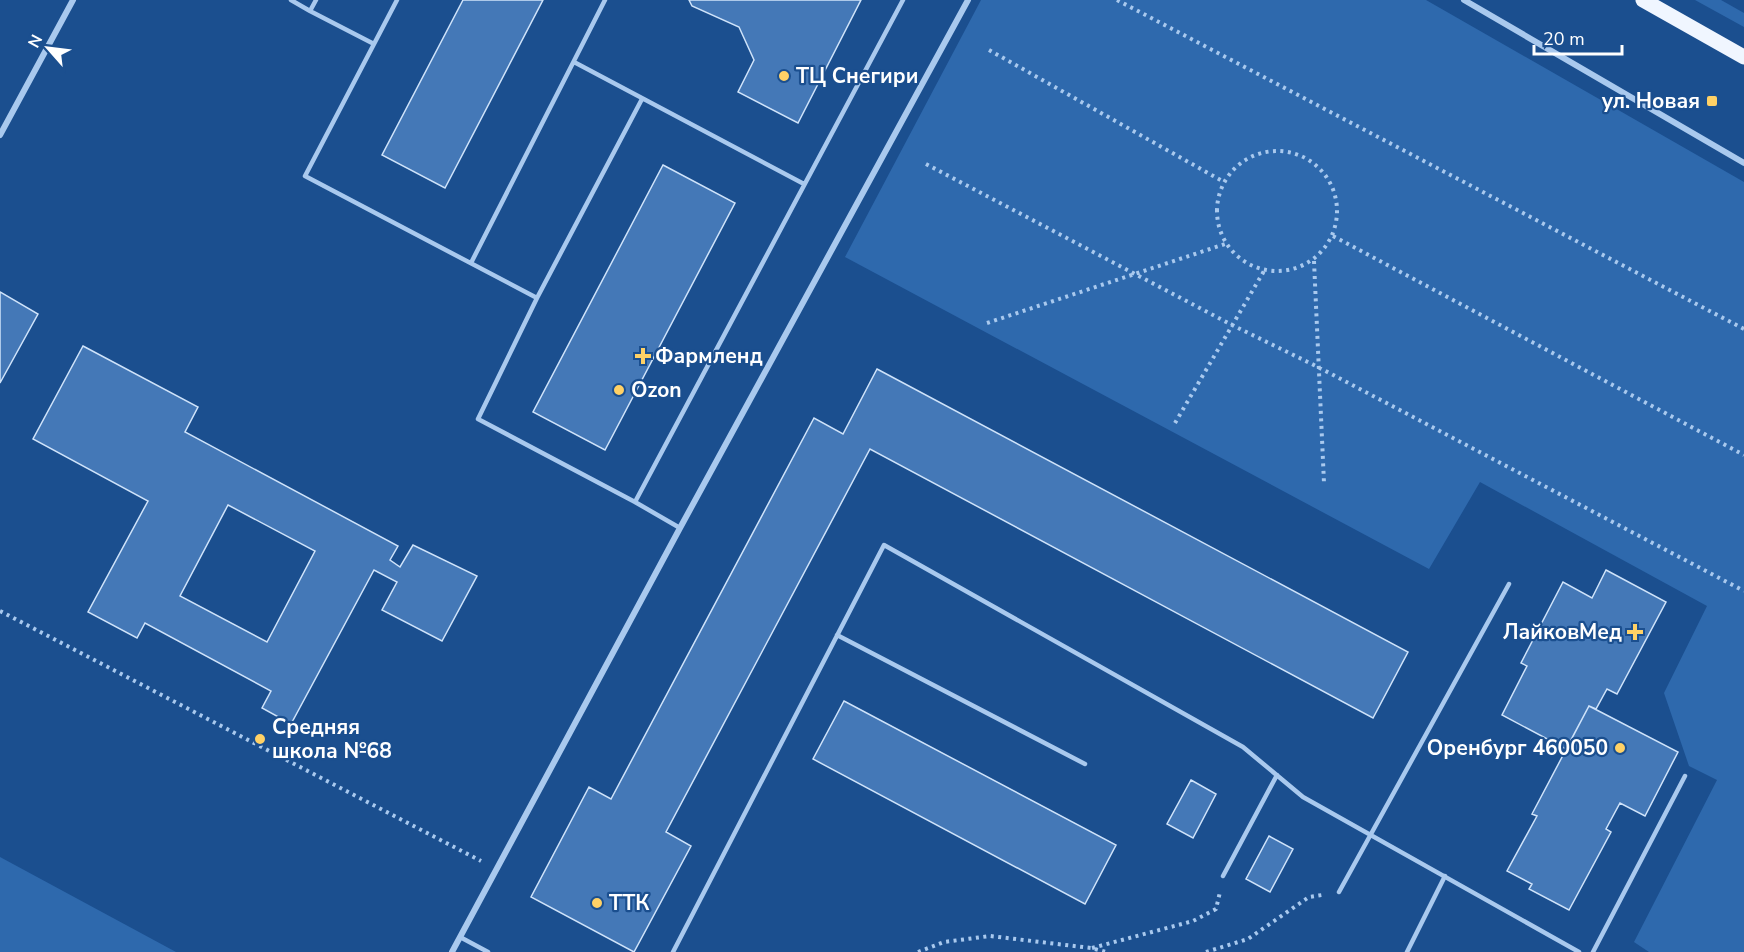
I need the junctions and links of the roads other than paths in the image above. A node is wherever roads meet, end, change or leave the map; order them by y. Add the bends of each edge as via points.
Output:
1 (73, 0) edge
2 (291, 0) edge
3 (316, 0) edge
4 (397, 0) edge
5 (605, 0) edge
6 (903, 0) edge
7 (968, 0) edge
8 (1464, 0) edge
9 (1643, 0) edge
10 (310, 10) junction
11 (374, 44) junction
12 (1744, 57) edge
13 (574, 63) junction
14 (642, 99) junction
15 (0, 135) edge
16 (1744, 163) edge
17 (804, 184) junction
18 (471, 263) junction
19 (537, 298) junction
20 (635, 502) junction
21 (680, 528) junction
22 (1509, 584) dead end
23 (837, 635) junction
24 (1085, 764) dead end
25 (1277, 775) junction
26 (1685, 776) dead end
27 (1371, 834) junction
28 (1223, 876) road end
29 (1445, 876) junction
30 (1339, 892) road end
31 (460, 937) junction
32 (452, 952) edge
33 (489, 952) edge
34 (673, 952) edge
35 (1407, 952) edge
36 (1579, 952) edge
37 (1593, 952) edge

1 - 15 street
2 - 10 lane
3 - 10 lane
4 - 11 lane
5 - 13 lane
6 - 17 lane
7 - 21 street
8 - 16 street
9 - 12 main road
10 - 11 lane
11 - 18 lane via 305,176
13 - 14 lane
13 - 18 lane
14 - 17 lane
14 - 19 lane
17 - 20 lane
18 - 19 lane
19 - 20 lane via 478,418
20 - 21 lane
21 - 31 street
22 - 27 lane
23 - 24 lane
23 - 25 lane via 884,545 1243,747
23 - 34 lane
25 - 27 lane via 1303,797
25 - 28 lane
26 - 37 lane
27 - 29 lane
27 - 30 lane
29 - 35 lane
29 - 36 lane
31 - 32 street
31 - 33 lane

